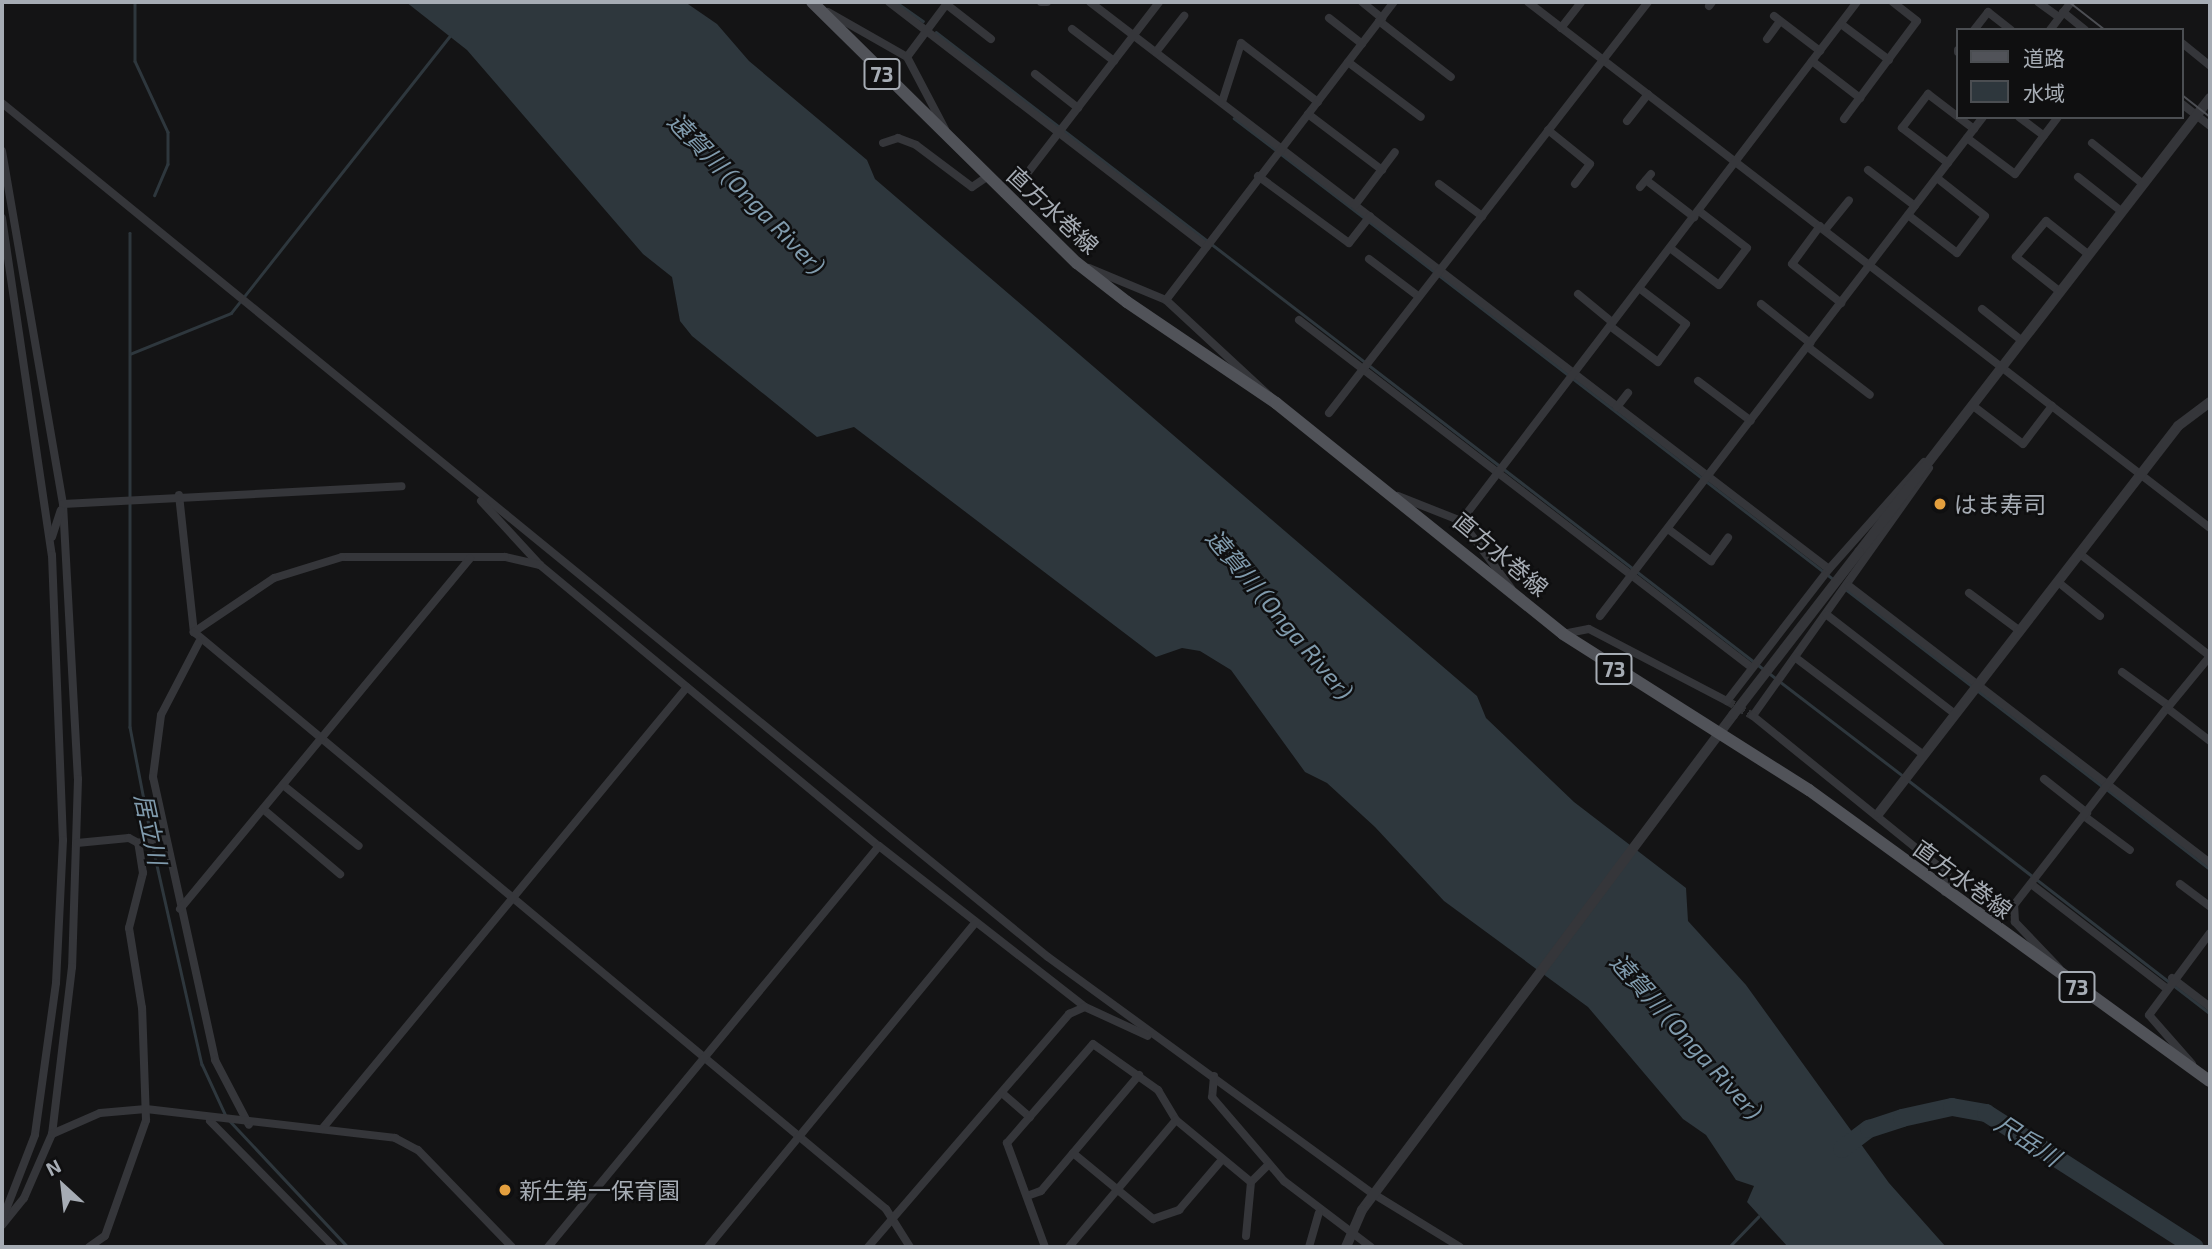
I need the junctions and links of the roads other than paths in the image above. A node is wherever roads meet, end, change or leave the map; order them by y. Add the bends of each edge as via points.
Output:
1 (889, 2) edge
2 (1041, 2) edge
3 (1047, 2) edge
4 (1090, 2) edge
5 (1159, 2) edge
6 (1362, 2) edge
7 (1394, 2) edge
8 (1528, 2) edge
9 (1581, 2) edge
10 (1648, 2) edge
11 (1857, 2) edge
12 (1893, 2) edge
13 (2038, 2) edge
14 (2071, 2) edge
15 (947, 3) edge
16 (814, 4) edge
17 (2061, 15) junction
18 (1184, 16) dead end
19 (1329, 18) dead end
20 (1381, 20) junction
21 (1841, 24) junction
22 (1561, 28) junction
23 (1976, 28) edge
24 (2008, 28) edge
25 (2051, 28) edge
26 (2082, 28) edge
27 (1072, 29) dead end
28 (926, 32) junction
29 (1132, 37) junction
30 (991, 39) dead end
31 (1767, 39) dead end
32 (1362, 44) junction
33 (2184, 45) edge
34 (1820, 51) junction
35 (1156, 52) junction
36 (907, 57) junction
37 (1603, 60) junction
38 (1889, 60) junction
39 (1114, 61) junction
40 (1812, 61) junction
41 (1348, 62) junction
42 (2210, 66) edge
43 (1035, 74) dead end
44 (1451, 77) dead end
45 (1648, 94) junction
46 (1860, 98) junction
47 (2210, 99) edge
48 (1222, 102) junction
49 (1318, 102) junction
50 (2, 103) edge
51 (2184, 106) edge
52 (1078, 108) junction
53 (1308, 114) junction
54 (1956, 115) edge
55 (2196, 115) junction
56 (1421, 117) dead end
57 (1961, 119) edge
58 (1982, 119) edge
59 (2022, 119) edge
60 (2057, 119) edge
61 (1844, 120) dead end
62 (1628, 121) dead end
63 (2210, 126) edge
64 (1974, 129) junction
65 (1061, 130) junction
66 (1548, 130) junction
67 (2044, 136) junction
68 (1967, 138) junction
69 (949, 139) junction
70 (883, 143) dead end
71 (2092, 143) dead end
72 (1278, 150) junction
73 (2, 151) edge
74 (1395, 152) dead end
75 (1735, 161) junction
76 (1948, 163) junction
77 (1382, 170) junction
78 (1868, 170) dead end
79 (1027, 175) dead end
80 (1258, 176) junction
81 (987, 177) junction
82 (2078, 177) dead end
83 (1937, 178) junction
84 (1646, 180) dead end
85 (2142, 183) junction
86 (1439, 184) dead end
87 (1575, 184) dead end
88 (1849, 200) dead end
89 (1355, 205) junction
90 (1915, 206) junction
91 (2121, 211) junction
92 (1696, 214) junction
93 (1908, 215) junction
94 (1482, 216) junction
95 (2, 218) edge
96 (1368, 219) junction
97 (1823, 228) junction
98 (1209, 244) junction
99 (1670, 248) junction
100 (2088, 254) junction
101 (1369, 259) dead end
102 (1077, 263) junction
103 (1870, 265) junction
104 (1437, 272) junction
105 (1639, 288) junction
106 (2059, 291) junction
107 (1578, 294) dead end
108 (1418, 296) junction
109 (1166, 300) junction
110 (1841, 303) junction
111 (1761, 304) dead end
112 (1982, 309) dead end
113 (1299, 320) dead end
114 (1611, 324) junction
115 (2021, 340) junction
116 (1809, 345) junction
117 (1366, 365) junction
118 (2001, 366) junction
119 (1571, 376) junction
120 (1698, 381) dead end
121 (1628, 393) dead end
122 (1870, 395) dead end
123 (2210, 402) edge
124 (1276, 403) junction
125 (1972, 405) junction
126 (2052, 406) junction
127 (1617, 407) junction
128 (1329, 413) dead end
129 (1751, 421) junction
130 (1936, 452) junction
131 (1499, 468) junction
132 (2141, 474) junction
133 (1706, 479) junction
134 (402, 486) dead end
135 (475, 493) junction
136 (179, 495) junction
137 (1398, 496) junction
138 (63, 504) junction
139 (1461, 521) junction
140 (1668, 528) junction
141 (2210, 528) edge
142 (1728, 538) dead end
143 (51, 540) junction
144 (2080, 554) junction
145 (470, 558) junction
146 (540, 565) junction
147 (1634, 572) junction
148 (1826, 573) junction
149 (2058, 582) junction
150 (1847, 589) junction
151 (1969, 593) dead end
152 (1516, 594) junction
153 (1827, 615) junction
154 (1600, 616) dead end
155 (2100, 616) dead end
156 (2020, 631) junction
157 (194, 632) junction
158 (1563, 634) junction
159 (199, 642) junction
160 (1796, 658) junction
161 (1753, 664) junction
162 (2122, 672) dead end
163 (1974, 686) junction
164 (687, 687) junction
165 (2168, 707) junction
166 (1954, 713) junction
167 (1715, 740) junction
168 (2210, 741) edge
169 (318, 742) junction
170 (1924, 755) junction
171 (2044, 779) dead end
172 (283, 785) junction
173 (2105, 787) junction
174 (263, 809) junction
175 (1879, 813) junction
176 (2085, 814) junction
177 (164, 838) junction
178 (77, 843) junction
179 (141, 843) junction
180 (359, 846) dead end
181 (879, 846) junction
182 (2130, 850) dead end
183 (2210, 863) edge
184 (341, 874) dead end
185 (2033, 880) junction
186 (2180, 884) dead end
187 (1945, 892) junction
188 (511, 901) junction
189 (2210, 907) edge
190 (180, 909) junction
191 (976, 922) junction
192 (2210, 935) edge
193 (2063, 977) junction
194 (2169, 982) junction
195 (1085, 1007) junction
196 (2210, 1007) edge
197 (1167, 1045) junction
198 (704, 1059) junction
199 (2198, 1072) junction
200 (1139, 1075) junction
201 (1214, 1076) junction
202 (2210, 1080) edge
203 (1002, 1093) junction
204 (146, 1109) junction
205 (1030, 1117) junction
206 (1177, 1120) junction
207 (210, 1121) junction
208 (245, 1124) junction
209 (322, 1129) junction
210 (52, 1135) junction
211 (799, 1138) junction
212 (1073, 1153) junction
213 (1220, 1162) junction
214 (1269, 1164) junction
215 (1251, 1182) junction
216 (1118, 1190) junction
217 (1372, 1194) junction
218 (1027, 1196) junction
219 (1319, 1213) junction
220 (2, 1220) edge
221 (896, 1222) junction
222 (2, 1226) edge
223 (1247, 1236) dead end
224 (89, 1247) edge
225 (334, 1247) edge
226 (512, 1247) edge
227 (548, 1247) edge
228 (708, 1247) edge
229 (868, 1247) edge
230 (910, 1247) edge
231 (1045, 1247) edge
232 (1069, 1247) edge
233 (1309, 1247) edge
234 (1346, 1247) edge
235 (1371, 1247) edge
236 (1460, 1247) edge

1 - 28 street
2 - 3 street
4 - 29 street
5 - 29 street
6 - 20 street
7 - 20 street
8 - 22 street
9 - 22 street
10 - 37 street
11 - 21 street
12 - 38 street via 1917,21
13 - 17 street
14 - 17 street
15 - 28 street
15 - 30 street
16 - 36 street
16 - 69 main road, 直方水巻線 / 73
17 - 25 street
17 - 26 street
18 - 35 street
19 - 32 street
20 - 32 street
20 - 44 street
21 - 34 street
21 - 38 street
22 - 37 street
23 - 24 street via 1988,12
27 - 39 street
28 - 36 street
28 - 65 street
29 - 35 street
29 - 39 street
31 - 34 street via 1777,19
32 - 41 street
33 - 42 street
34 - 40 street
35 - 48 street
36 - 69 street
37 - 45 street
37 - 66 street
38 - 46 street
39 - 52 street
40 - 46 street
40 - 75 street
41 - 49 street
41 - 56 street
43 - 52 street
45 - 62 street
45 - 75 street
46 - 61 street
47 - 55 street
48 - 49 street via 1241,43
48 - 72 street
49 - 53 street
50 - 135 street
51 - 55 street
52 - 65 street
53 - 72 street
53 - 77 street
54 - 76 street via 1928,94 1902,128
55 - 63 street
55 - 85 street
57 - 64 street
58 - 64 street
59 - 67 street
60 - 67 street
64 - 68 street
65 - 79 street
65 - 98 street
66 - 87 street via 1590,164
66 - 94 street
67 - 68 street via 2015,174
68 - 76 street
69 - 81 main road, 直方水巻線 / 73
70 - 81 street via 893,138 916,145 963,184 978,186
71 - 85 street
72 - 80 street
72 - 89 street
73 - 138 street
74 - 77 street
75 - 92 street
75 - 97 street
76 - 83 street
77 - 89 street
78 - 90 street
80 - 96 street via 1349,243
80 - 98 street
81 - 102 main road, 直方水巻線 / 73
82 - 91 street
83 - 90 street
83 - 93 street via 1985,216 1957,253
84 - 92 street
85 - 91 street
86 - 94 street
88 - 97 street
89 - 96 street
90 - 93 street
91 - 100 street
92 - 99 street
92 - 99 street via 1747,248 1719,285
93 - 103 street
94 - 104 street
95 - 143 street
96 - 104 street
97 - 103 street
97 - 110 street via 1792,264
98 - 109 street
99 - 105 street
100 - 106 street
100 - 106 street via 2046,220 2017,257
101 - 108 street
102 - 109 street
102 - 124 main road, 直方水巻線 / 73
103 - 110 street
103 - 118 street
104 - 108 street
104 - 119 street
105 - 114 street
105 - 114 street via 1686,324 1658,362
106 - 115 street
107 - 114 street
108 - 117 street
109 - 124 street via 1266,387
110 - 116 street
111 - 116 street
112 - 115 street
113 - 117 street
114 - 119 street
115 - 118 street
116 - 122 street
116 - 129 street
117 - 128 street
117 - 131 street
118 - 125 street
118 - 126 street
119 - 127 street
119 - 131 street
120 - 129 street
121 - 127 street
123 - 132 street via 2178,426
124 - 137 main road, 直方水巻線 / 73
125 - 126 street via 2023,444
125 - 130 street
126 - 132 street
127 - 133 street
129 - 133 street
130 - 148 street
130 - 150 street
130 - 167 street, bridge
131 - 139 street
131 - 147 street
132 - 141 street
132 - 144 street
133 - 140 street
133 - 148 street
134 - 136 street
135 - 146 street
135 - 197 street via 1048,957
136 - 138 street
136 - 157 street
137 - 139 street
137 - 152 main road, 直方水巻線 / 73
138 - 143 street
138 - 178 street via 75,679
139 - 152 street
140 - 142 street via 1711,561
140 - 147 street
143 - 220 street via 60,683 62,911 35,1135
144 - 149 street
144 - 165 street via 2210,656
145 - 146 street
145 - 157 street via 368,554 311,563 253,589
145 - 169 street
146 - 164 street
147 - 154 street
147 - 161 street
148 - 161 street
149 - 155 street
149 - 156 street
150 - 153 street
150 - 163 street
151 - 156 street
152 - 158 main road, 直方水巻線 / 73
153 - 160 street
153 - 166 street
156 - 163 street
157 - 159 street
158 - 161 street via 1589,629 1727,701
158 - 167 main road, 直方水巻線 / 73
159 - 169 street
159 - 177 street via 161,715 153,777
160 - 170 street
160 - 175 street via 1753,716
162 - 165 street
163 - 166 street
163 - 173 street
164 - 181 street
164 - 188 street
165 - 168 street
165 - 173 street
166 - 170 street
167 - 187 main road, 直方水巻線 / 73 via 1809,790
167 - 217 street
169 - 172 street
169 - 188 street
170 - 175 street
171 - 176 street
172 - 174 street
172 - 180 street
173 - 176 street
173 - 183 street
174 - 184 street
174 - 190 street
175 - 187 street via 1947,873
176 - 182 street
176 - 185 street
177 - 179 street
177 - 190 street
178 - 179 street via 129,838
178 - 210 street via 72,967
179 - 204 street via 144,873 129,928 142,1008
181 - 191 street
181 - 198 street
185 - 193 street via 2014,905 2015,922
185 - 194 street
186 - 189 street
187 - 193 main road, 直方水巻線 / 73
188 - 198 street
188 - 209 street
190 - 208 street via 215,1060
191 - 195 street
191 - 211 street
192 - 194 street
193 - 199 main road, 直方水巻線 / 73
194 - 196 street
194 - 199 street via 2149,1015
195 - 197 street
195 - 203 street via 1069,1014
197 - 201 street
198 - 211 street
198 - 227 street
199 - 202 main road, 直方水巻線 / 73
200 - 205 street via 1093,1044
200 - 206 street via 1158,1090
200 - 212 street
201 - 214 street via 1212,1097
201 - 217 street
203 - 205 street
203 - 221 street
204 - 207 street
204 - 210 street via 100,1113
204 - 224 street via 105,1236
205 - 218 street via 1007,1143
206 - 213 street
206 - 216 street
207 - 208 street
207 - 225 street
208 - 209 street
209 - 226 street via 395,1138 418,1150
210 - 222 street via 24,1198
211 - 221 street
211 - 228 street
212 - 216 street
212 - 218 street via 1041,1191
213 - 215 street
213 - 216 street via 1178,1210 1153,1219
214 - 215 street
214 - 219 street
215 - 223 street
216 - 232 street
217 - 234 street, bridge
217 - 236 street
218 - 231 street
219 - 233 street
219 - 235 street
221 - 229 street
221 - 230 street

